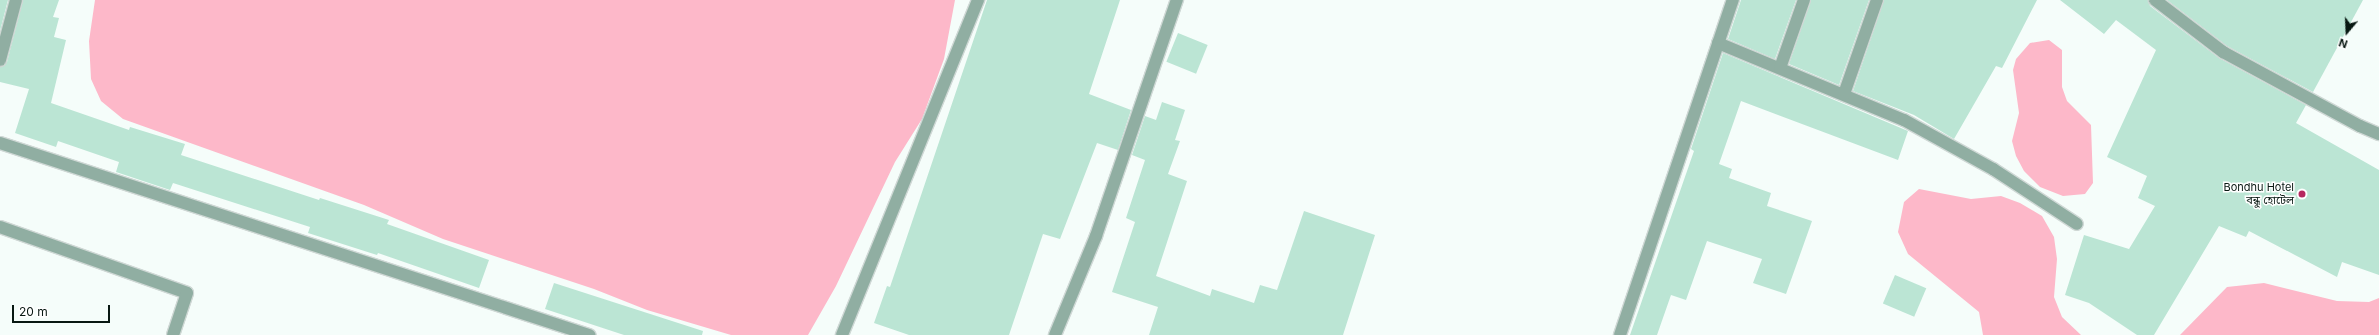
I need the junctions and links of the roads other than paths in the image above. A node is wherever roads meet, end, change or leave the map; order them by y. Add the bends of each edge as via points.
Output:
1 (16, 0) edge
2 (978, 0) edge
3 (1177, 0) edge
4 (1733, 0) edge
5 (1804, 0) edge
6 (1876, 0) edge
7 (2156, 0) edge
8 (1718, 43) junction
9 (0, 60) edge
10 (1780, 68) junction
11 (1844, 94) junction
12 (2379, 134) edge
13 (0, 143) edge
14 (2077, 224) dead end
15 (0, 227) edge
16 (173, 335) edge
17 (589, 335) edge
18 (842, 335) edge
19 (1055, 335) edge
20 (1620, 335) edge

1 - 9 street
2 - 18 street
3 - 19 street via 1096,236
4 - 8 street
5 - 10 street
6 - 11 street
7 - 12 street via 2223,52
8 - 10 street
8 - 20 street via 1652,246
10 - 11 street
11 - 14 street via 1904,120 1986,165
13 - 17 street
15 - 16 street via 187,293

